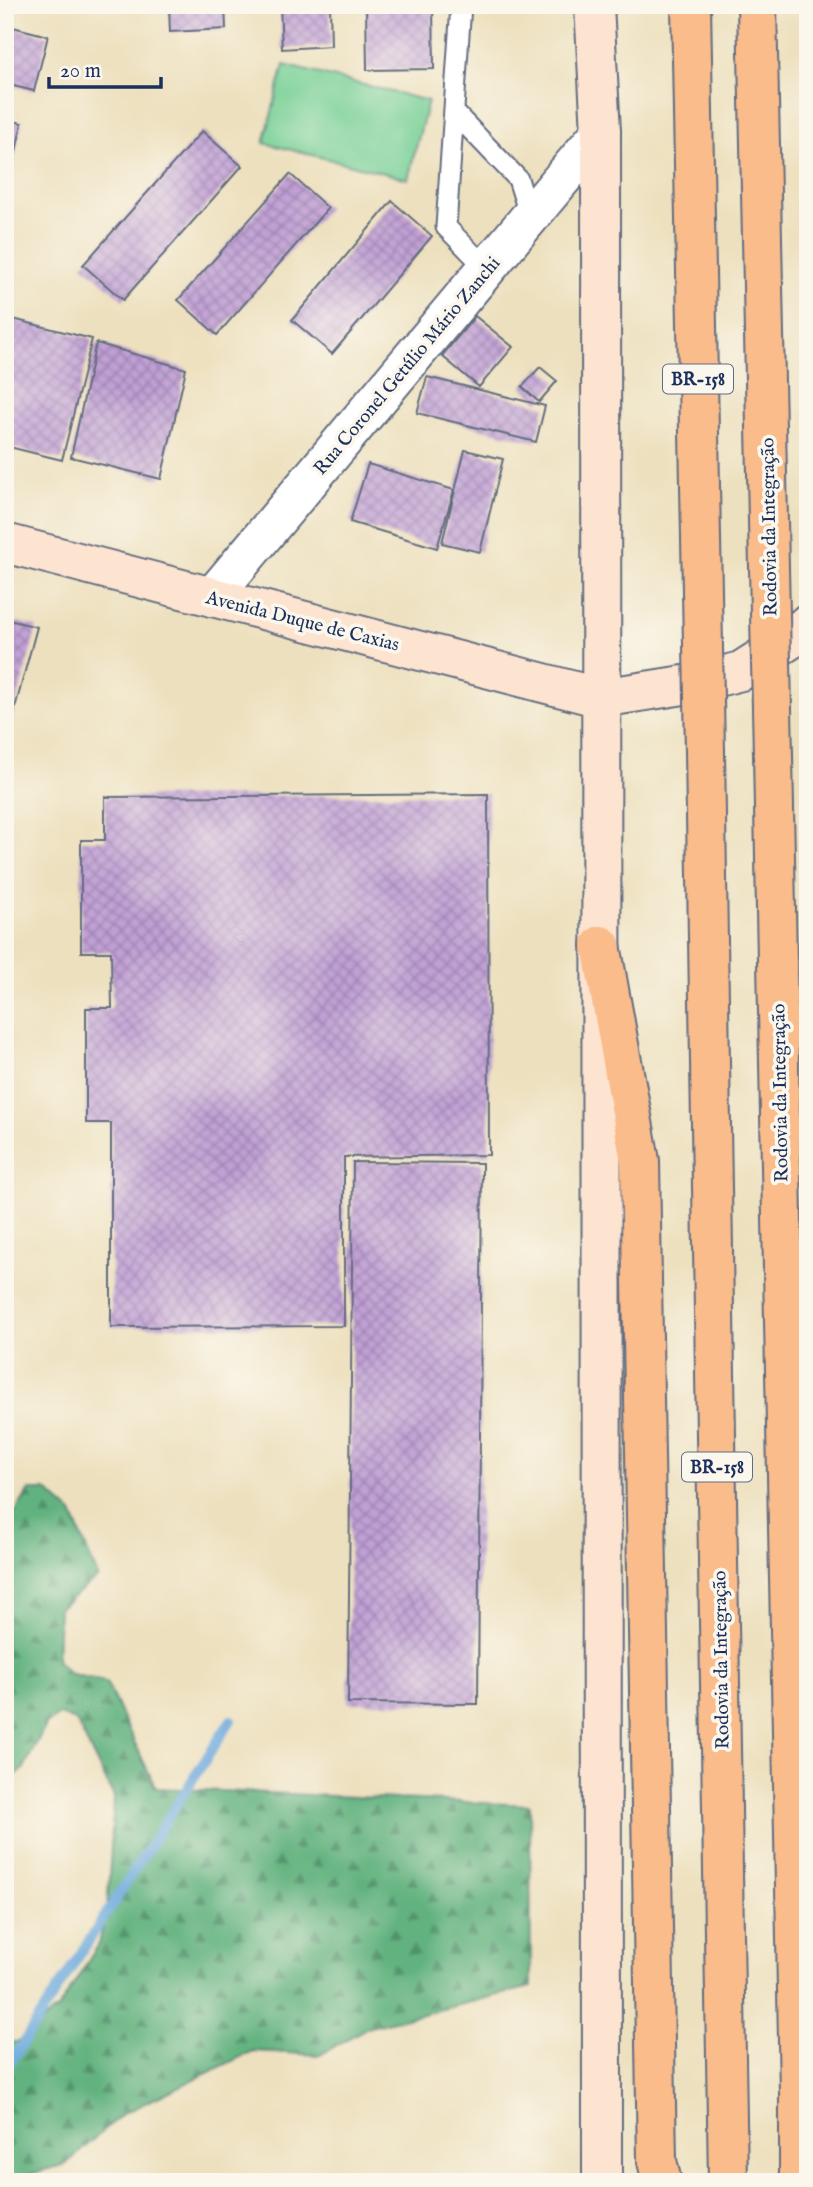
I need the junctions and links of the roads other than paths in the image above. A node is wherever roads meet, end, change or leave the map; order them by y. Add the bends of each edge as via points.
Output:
1 (461, 5) edge
2 (594, 5) edge
3 (691, 5) edge
4 (757, 5) edge
5 (454, 112) junction
6 (601, 132) junction
7 (530, 217) junction
8 (487, 269) junction
9 (5, 544) edge
10 (212, 597) junction
11 (808, 623) edge
12 (601, 698) junction
13 (601, 946) junction
14 (602, 2182) edge
15 (662, 2182) edge
16 (728, 2182) edge
17 (799, 2182) edge

1 - 5 lane
2 - 6 main road
3 - 16 highway, Rodovia da Integração / BR-158, bridge
4 - 17 highway, Rodovia da Integração, bridge
5 - 7 lane via 517,179
5 - 8 lane via 446,227
6 - 7 street, Rua Coronel Getúlio Mário Zanchi
6 - 12 main road
7 - 8 street, Rua Coronel Getúlio Mário Zanchi
8 - 10 street, Rua Coronel Getúlio Mário Zanchi
9 - 10 main road, Avenida Duque de Caxias
10 - 12 main road, Avenida Duque de Caxias
11 - 12 main road via 741,671
12 - 13 main road
13 - 14 main road
13 - 15 highway via 640,1161 657,2161

